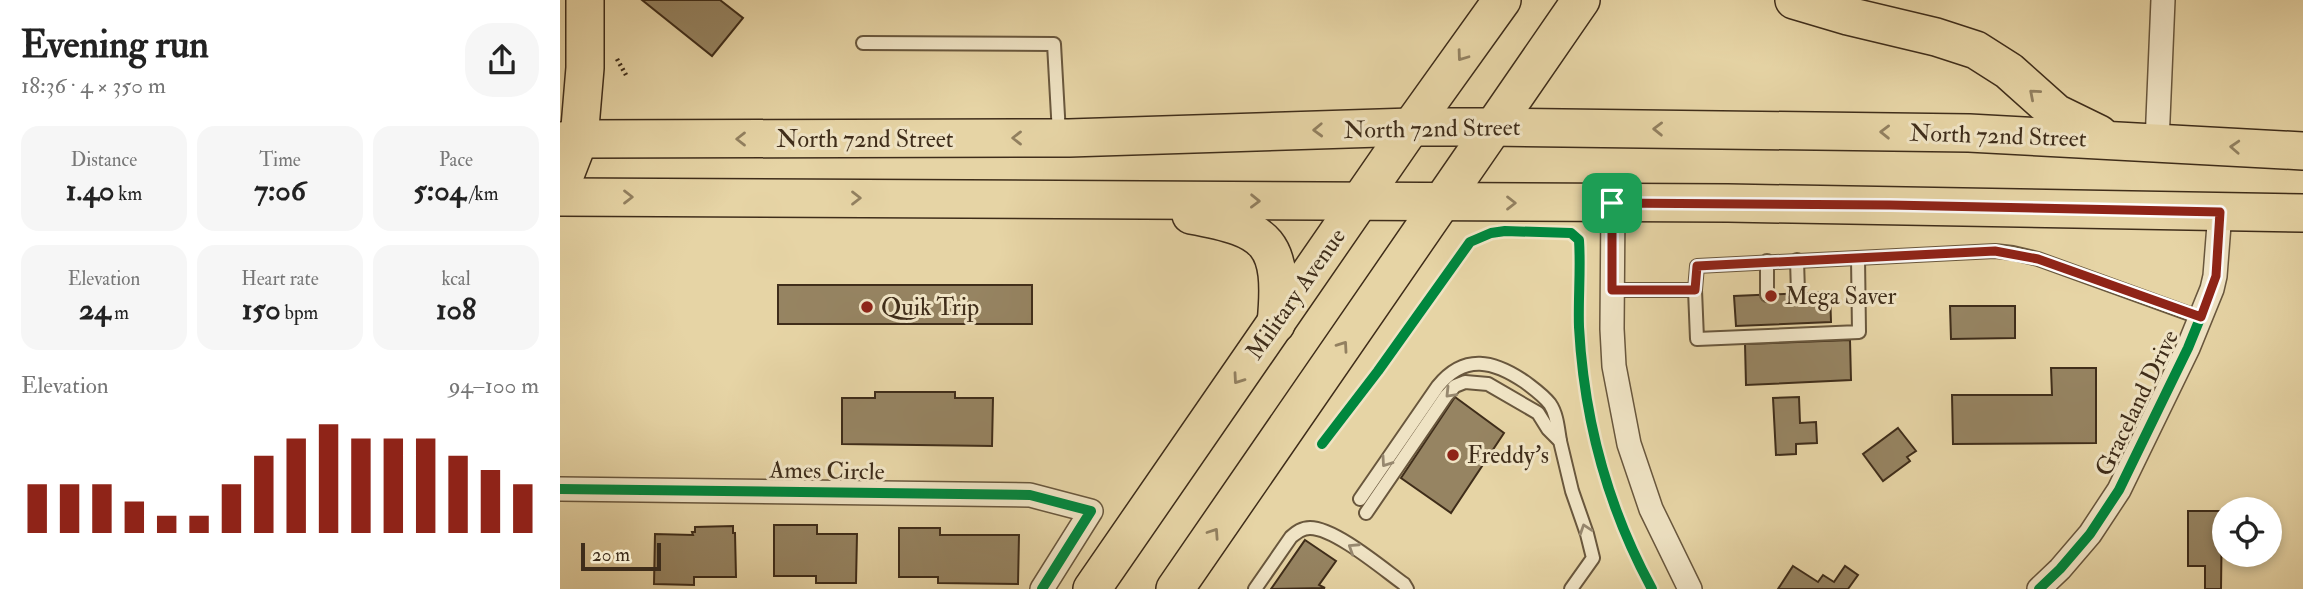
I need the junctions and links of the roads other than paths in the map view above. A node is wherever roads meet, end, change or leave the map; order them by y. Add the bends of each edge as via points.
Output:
1 (584, 0) edge
2 (1502, 0) edge
3 (1581, 0) edge
4 (1794, 0) edge
5 (2163, 0) edge
6 (863, 43) dead end
7 (1411, 127) junction
8 (1491, 127) junction
9 (1059, 138) junction
10 (570, 140) edge
11 (2113, 141) junction
12 (2157, 143) junction
13 (2303, 150) edge
14 (560, 188) edge
15 (560, 197) edge
16 (1104, 199) junction
17 (1361, 202) junction
18 (1442, 203) junction
19 (1612, 203) junction
20 (2220, 212) junction
21 (2303, 213) edge
22 (1858, 258) junction
23 (1797, 260) junction
24 (1767, 261) junction
25 (1612, 290) junction
26 (1695, 290) junction
27 (1798, 293) dead end
28 (1767, 295) dead end
29 (2201, 317) junction
30 (1276, 324) junction
31 (1560, 441) junction
32 (560, 489) edge
33 (1360, 499) dead end
34 (1366, 513) dead end
35 (1042, 589) edge
36 (1091, 589) edge
37 (1175, 589) edge
38 (1255, 589) edge
39 (1407, 589) edge
40 (1571, 589) edge
41 (1690, 589) edge
42 (2039, 589) edge

1 - 10 main road via 584,68
2 -> 7 main road, Military Avenue
3 - 8 main road
11 -> 4 main road via 2056,113 2009,71 1976,50
5 - 12 street
6 - 9 lane via 1054,44
7 - 8 main road, North 72nd Street
7 -> 9 main road, North 72nd Street
7 - 17 main road, Military Avenue
11 -> 8 main road, North 72nd Street via 1969,133
8 - 18 main road
9 -> 10 main road, North 72nd Street
10 - 14 main road
11 - 12 main road, North 72nd Street
13 -> 12 main road, North 72nd Street
15 -> 16 main road
16 -> 17 main road
16 - 30 main road via 1229,222 1262,238 1277,271
17 - 18 main road
17 - 30 main road, Military Avenue
18 -> 19 main road
37 -> 18 main road
19 - 20 main road
19 - 25 street
20 - 21 main road
20 - 29 street, Graceland Drive via 2216,276
22 - 23 lane
22 - 26 lane via 1859,332 1768,330 1697,338
22 - 29 lane via 2012,253
23 - 24 lane
23 - 27 lane
24 - 26 lane via 1697,266
24 - 28 lane
25 - 26 lane
25 - 41 street via 1614,366 1629,444 1651,509
29 - 42 street, Graceland Drive via 2119,490 2090,534
30 -> 36 main road, Military Avenue
31 -> 33 lane via 1551,405 1539,392 1505,368 1463,366 1438,386
31 -> 34 lane via 1538,413 1518,400 1488,384 1465,382 1446,396
40 -> 31 lane via 1593,558
32 - 35 street, Ames Circle via 1030,495 1091,510
39 -> 38 lane via 1351,546 1307,527 1291,537

